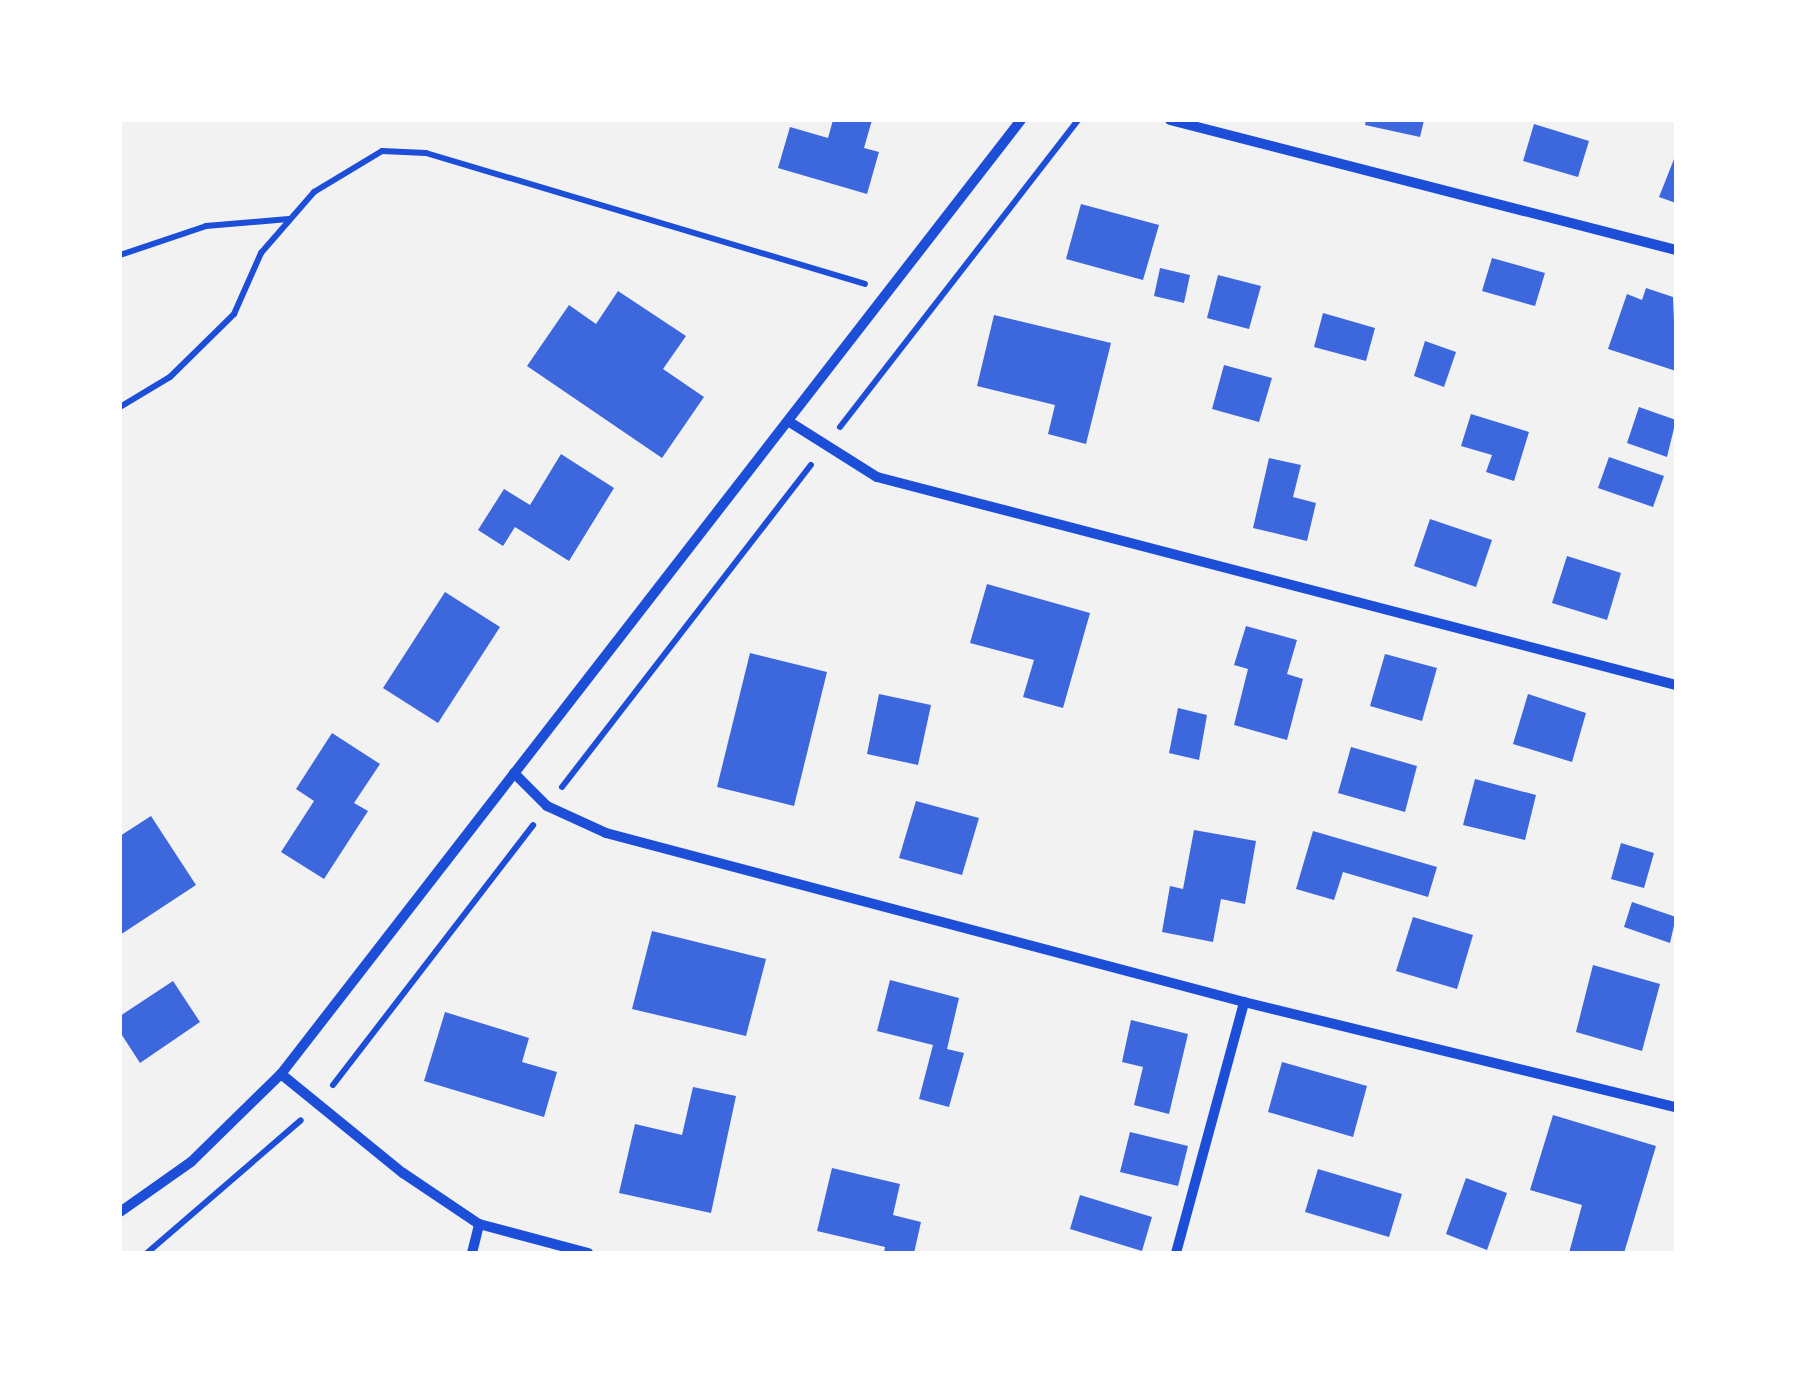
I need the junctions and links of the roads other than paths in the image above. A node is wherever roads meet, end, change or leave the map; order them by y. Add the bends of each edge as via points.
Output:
1 (1020, 120) edge
2 (1170, 120) edge
3 (1676, 250) edge
4 (788, 421) junction
5 (1676, 686) edge
6 (514, 773) junction
7 (1244, 1002) junction
8 (281, 1074) junction
9 (1676, 1107) edge
10 (120, 1212) edge
11 (479, 1224) junction
12 (472, 1253) edge
13 (588, 1253) edge
14 (1176, 1253) edge

1 - 4 street
2 - 3 street
4 - 5 street via 877,477
4 - 6 street
6 - 7 street via 548,806 606,833
6 - 8 street
7 - 9 street
7 - 14 street
8 - 10 street via 191,1162
8 - 11 street
11 - 12 street
11 - 13 street

